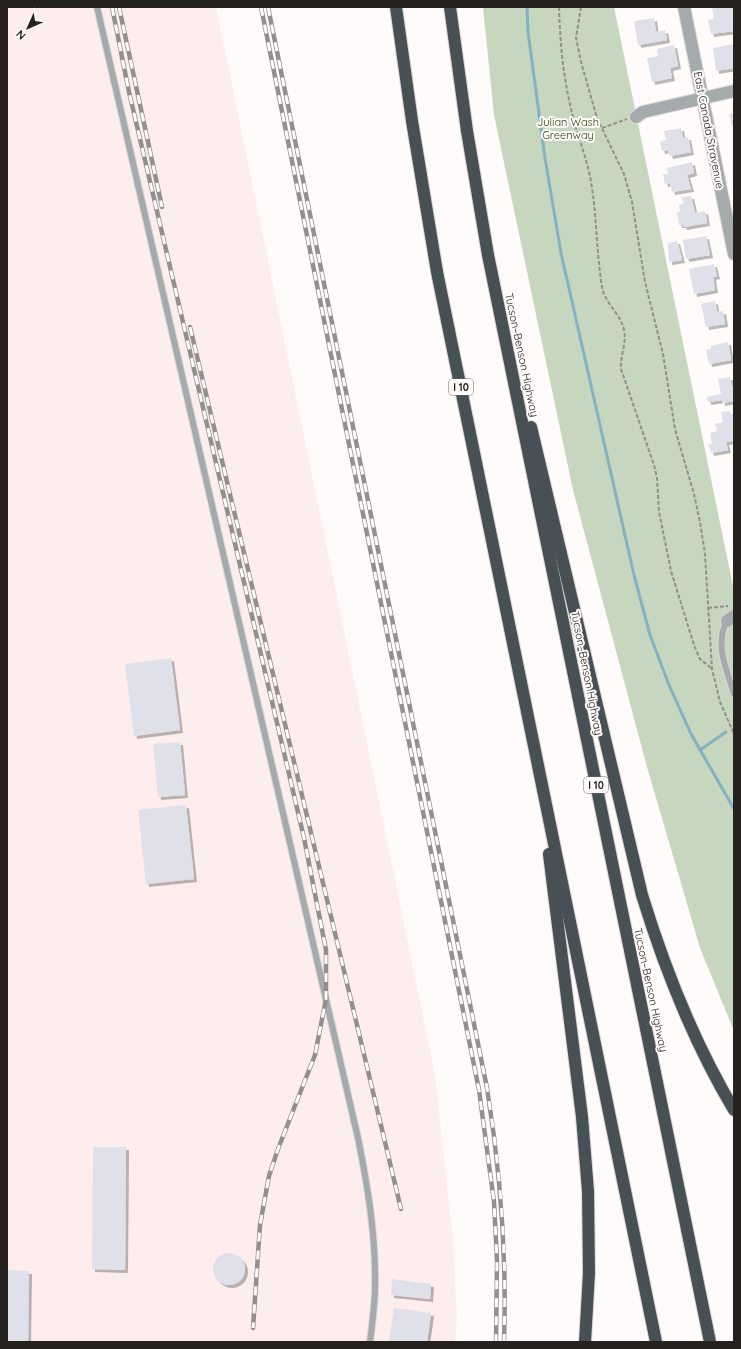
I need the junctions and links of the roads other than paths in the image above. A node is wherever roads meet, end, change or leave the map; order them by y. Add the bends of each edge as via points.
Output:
1 (97, 7) edge
2 (396, 7) edge
3 (450, 7) edge
4 (684, 7) edge
5 (734, 91) edge
6 (702, 97) junction
7 (636, 117) road end
8 (483, 227) junction
9 (734, 254) edge
10 (731, 615) edge
11 (734, 694) edge
12 (538, 765) junction
13 (734, 1110) edge
14 (370, 1342) edge
15 (585, 1342) edge
16 (656, 1342) edge
17 (710, 1342) edge

1 - 14 lane via 360,1145 370,1196 374,1237 375,1288
2 - 12 highway, I 10 via 437,272
3 - 8 highway, Tucson–Benson Highway / I 10
4 - 6 street, East Canada Stravenue
5 - 6 street
6 - 7 street via 642,112
6 - 9 street, East Canada Stravenue
8 - 13 highway via 642,895 682,1008
8 - 17 highway, Tucson–Benson Highway / I 10
10 - 11 lane via 721,634 722,649
12 - 15 highway via 586,1155 590,1232
12 - 16 highway, I 10

